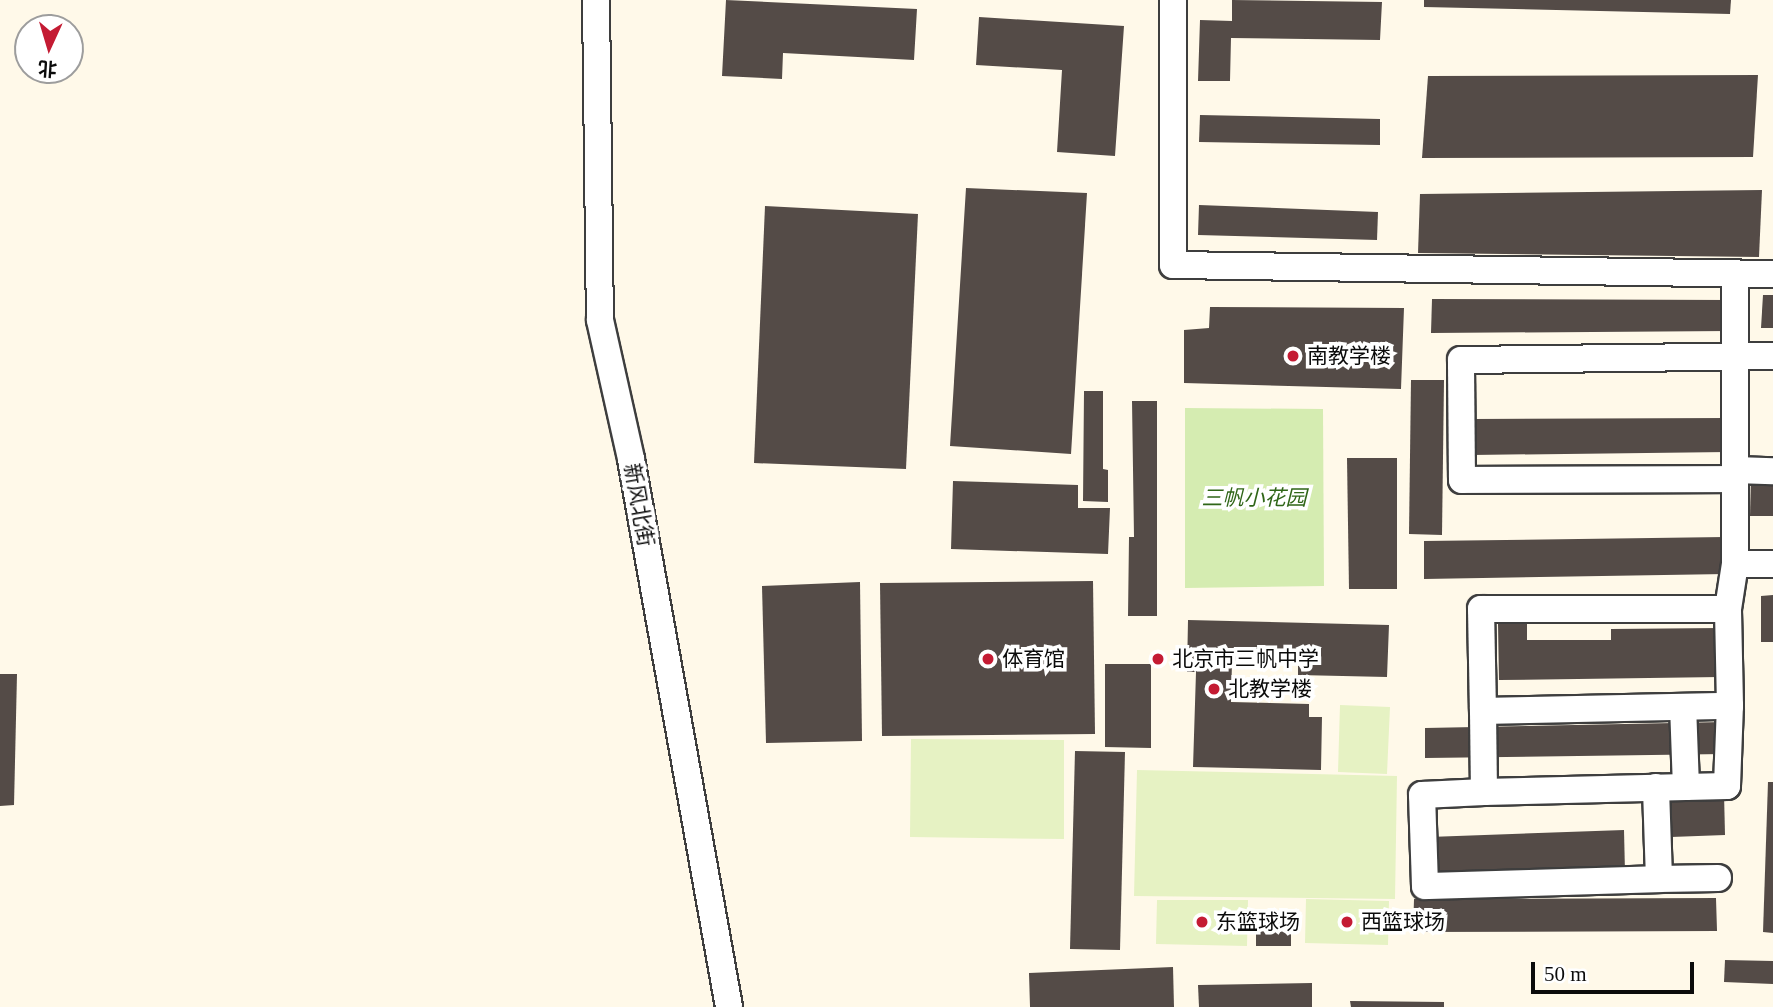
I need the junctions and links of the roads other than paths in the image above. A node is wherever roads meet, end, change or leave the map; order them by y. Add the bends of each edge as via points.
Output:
1 (596, 0) edge
2 (1173, 0) edge
3 (1735, 274) junction
4 (1773, 274) edge
5 (1737, 356) junction
6 (1773, 356) edge
7 (1773, 471) edge
8 (1735, 474) junction
9 (1735, 564) junction
10 (1773, 564) edge
11 (1728, 609) junction
12 (1730, 706) junction
13 (1683, 707) junction
14 (1483, 711) junction
15 (1686, 787) junction
16 (1656, 788) junction
17 (1484, 793) junction
18 (1718, 878) dead end
19 (1659, 879) junction
20 (729, 1007) edge

1 - 20 street, 新风北街 via 600,320 631,458
2 - 3 street via 1173,265
3 - 4 street
3 - 5 street
5 - 6 street
5 - 8 street
5 - 8 street via 1461,359 1462,480
7 - 8 street
8 - 9 street
9 - 10 street
9 - 11 street
11 - 12 street
11 - 14 street via 1481,609
12 - 13 street
12 - 15 street via 1727,786
13 - 14 street
13 - 15 street
14 - 17 street
15 - 16 street
16 - 17 street
16 - 19 street
17 - 19 street via 1422,795 1425,886
18 - 19 street

